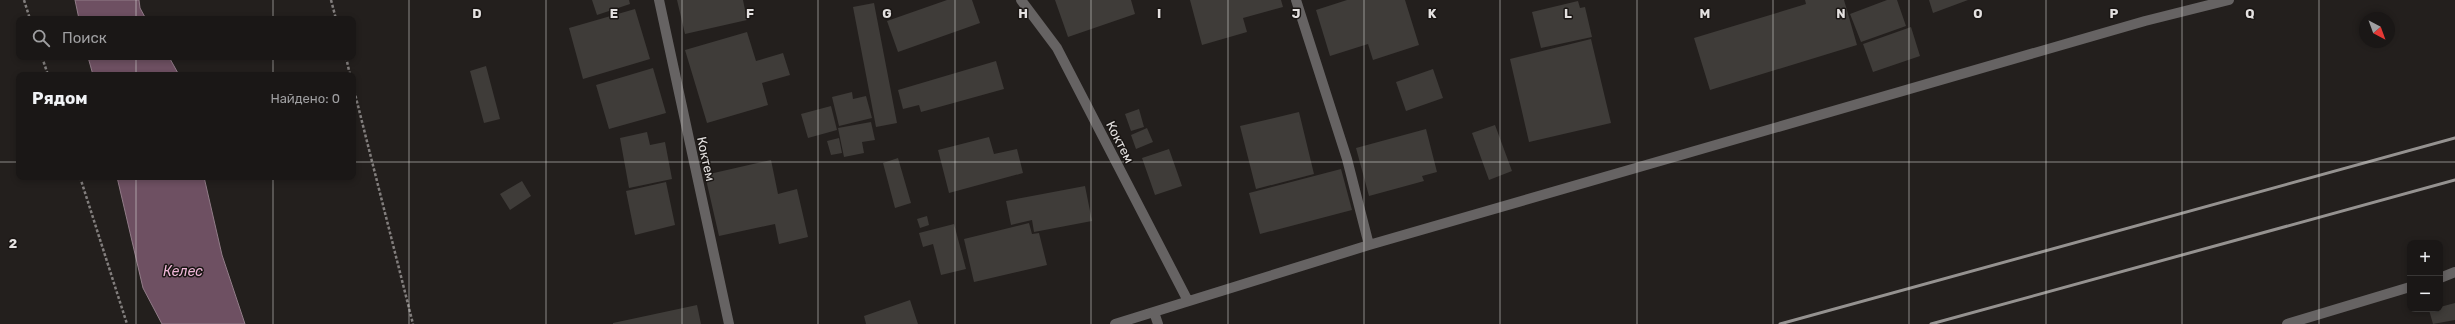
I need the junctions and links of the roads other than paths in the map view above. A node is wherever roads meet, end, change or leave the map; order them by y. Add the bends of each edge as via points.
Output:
1 (659, 0) edge
2 (1020, 0) edge
3 (1296, 0) edge
4 (2229, 0) edge
5 (1369, 245) junction
6 (2455, 272) edge
7 (2443, 277) edge
8 (2407, 288) edge
9 (1188, 301) junction
10 (1154, 312) junction
11 (729, 324) edge
12 (1115, 324) edge
13 (1158, 324) edge
14 (2287, 324) edge

1 - 11 street, Коктем
2 - 9 street, Коктем via 1057,48
3 - 5 street via 1347,159
4 - 5 street via 2145,21
5 - 9 street
6 - 7 street
8 - 14 street
9 - 10 street
10 - 12 street
10 - 13 street

